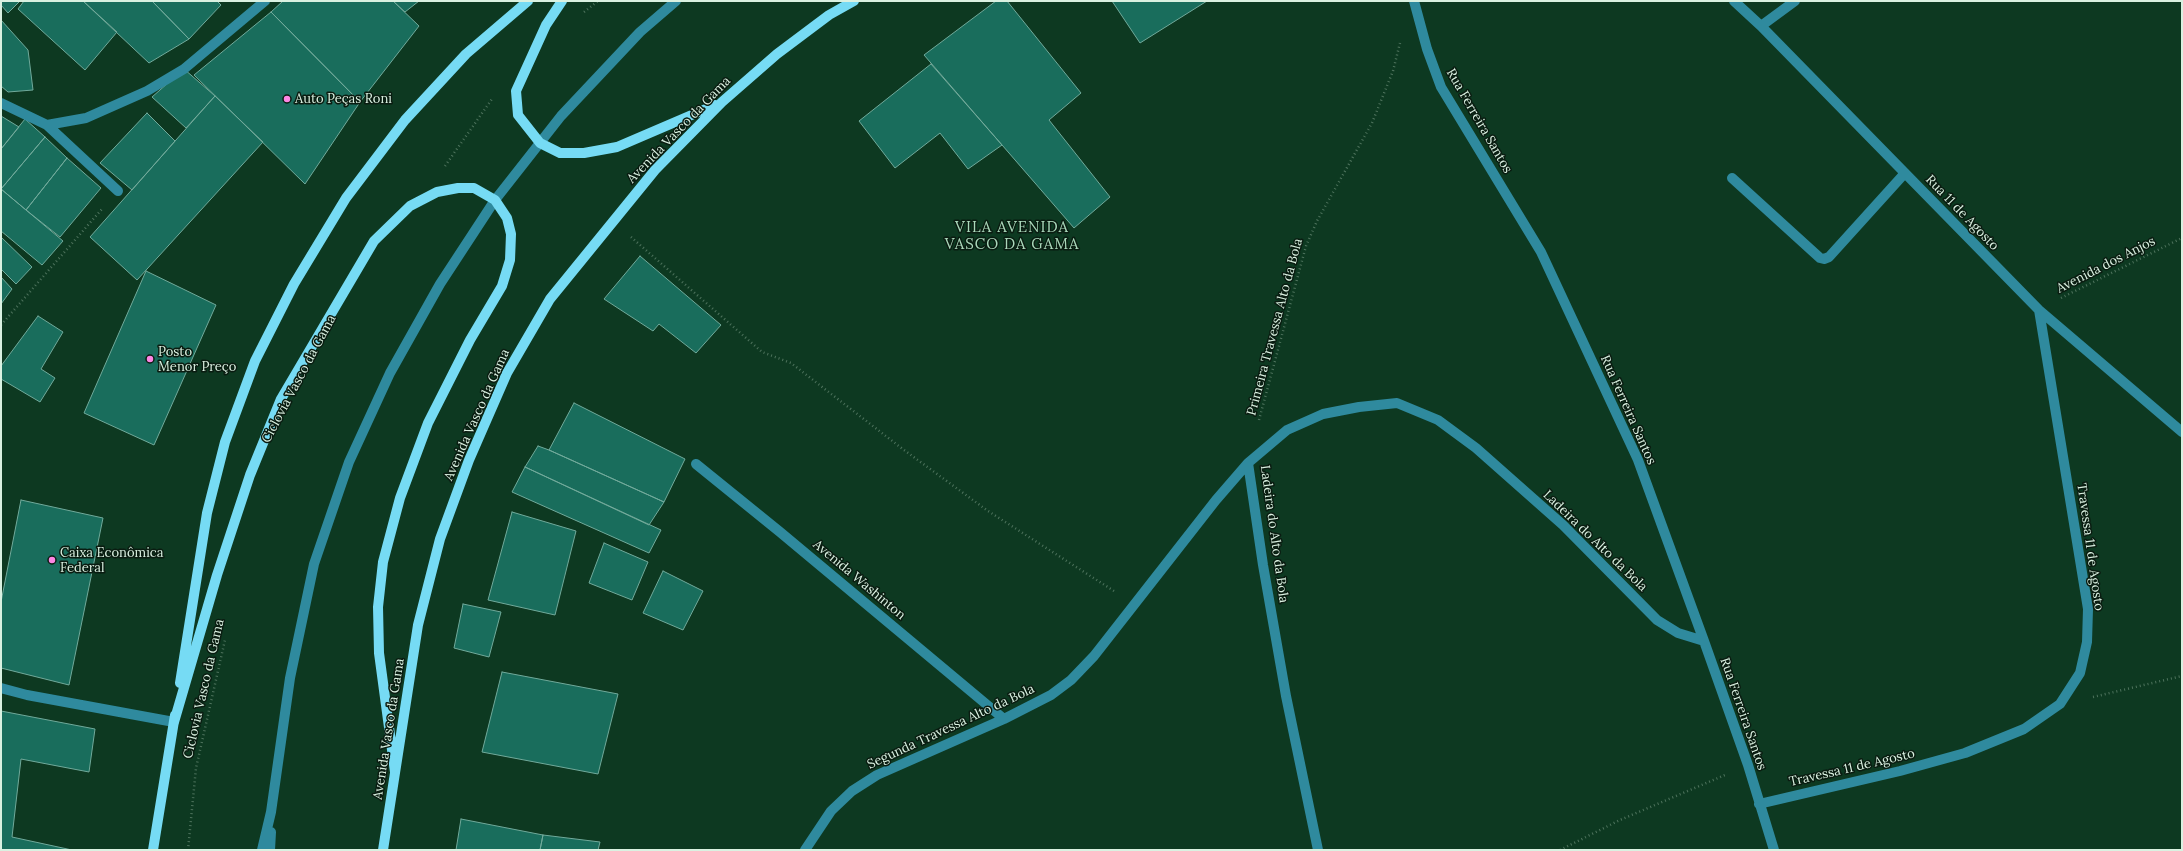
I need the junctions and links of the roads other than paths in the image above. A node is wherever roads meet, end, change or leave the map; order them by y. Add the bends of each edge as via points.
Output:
1 (265, 1) edge
2 (528, 1) edge
3 (562, 1) edge
4 (676, 1) edge
5 (854, 1) edge
6 (1414, 1) edge
7 (1734, 1) edge
8 (1795, 1) edge
9 (1760, 26) junction
10 (722, 102) junction
11 (1, 103) edge
12 (47, 125) junction
13 (540, 143) junction
14 (1905, 173) junction
15 (1732, 178) dead end
16 (118, 191) road end
17 (495, 200) junction
18 (2039, 310) junction
19 (2182, 432) edge
20 (696, 464) dead end
21 (1248, 464) junction
22 (1704, 641) junction
23 (1, 688) edge
24 (1004, 719) junction
25 (174, 722) junction
26 (395, 772) junction
27 (1759, 804) junction
28 (271, 812) junction
29 (154, 850) edge
30 (262, 850) edge
31 (270, 850) edge
32 (383, 850) edge
33 (806, 850) edge
34 (1318, 850) edge
35 (1774, 850) edge

1 - 12 street via 184,69 147,91 86,118
2 - 25 main road via 466,54 405,120 346,198 294,284 255,361 225,442 207,512
3 - 13 main road via 546,25 516,91 518,116
4 - 13 street via 640,32 561,116
5 - 10 main road, Avenida Vasco da Gama via 829,15 777,54
6 - 22 street, Rua Ferreira Santos via 1441,87 1541,252 1638,460
7 - 9 street, Rua 11 de Agosto
8 - 9 street
9 - 14 street, Rua 11 de Agosto
10 - 13 main road via 617,147 584,154 560,153
10 - 26 main road, Avenida Vasco da Gama via 655,170 550,299 507,373 468,460 440,539 418,625
11 - 12 street
12 - 16 street
13 - 17 street
14 - 15 street via 1830,256 1824,259
14 - 18 street, Rua 11 de Agosto
17 - 25 main road via 474,188 437,192 410,206 374,241 315,338 278,406 250,475 221,561
17 - 26 main road via 507,218 511,234 510,260 502,286 470,340 428,424 400,498 384,562 378,607 378,653
17 - 28 street via 428,304 390,373 350,462 314,564 290,678
18 - 19 street, Rua 11 de Agosto
18 - 27 street, Travessa 11 de Agosto via 2088,609 2087,642 2080,673 2060,704 2024,729 1965,753 1893,773
20 - 24 street, Avenida Washinton
21 - 22 street, Ladeira do Alto da Bola via 1287,430 1323,414 1397,403 1438,420 1476,448 1563,525 1658,620 1678,633
21 - 24 street, Segunda Travessa Alto da Bola via 1216,500 1094,656 1051,695
21 - 34 street, Ladeira do Alto da Bola via 1286,696
22 - 27 street, Rua Ferreira Santos via 1748,765
23 - 25 street
24 - 33 street, Segunda Travessa Alto da Bola via 877,775 852,791 831,811
25 - 29 main road
26 - 32 main road, Avenida Vasco da Gama
27 - 35 street, Rua Ferreira Santos
28 - 30 street
28 - 31 street

